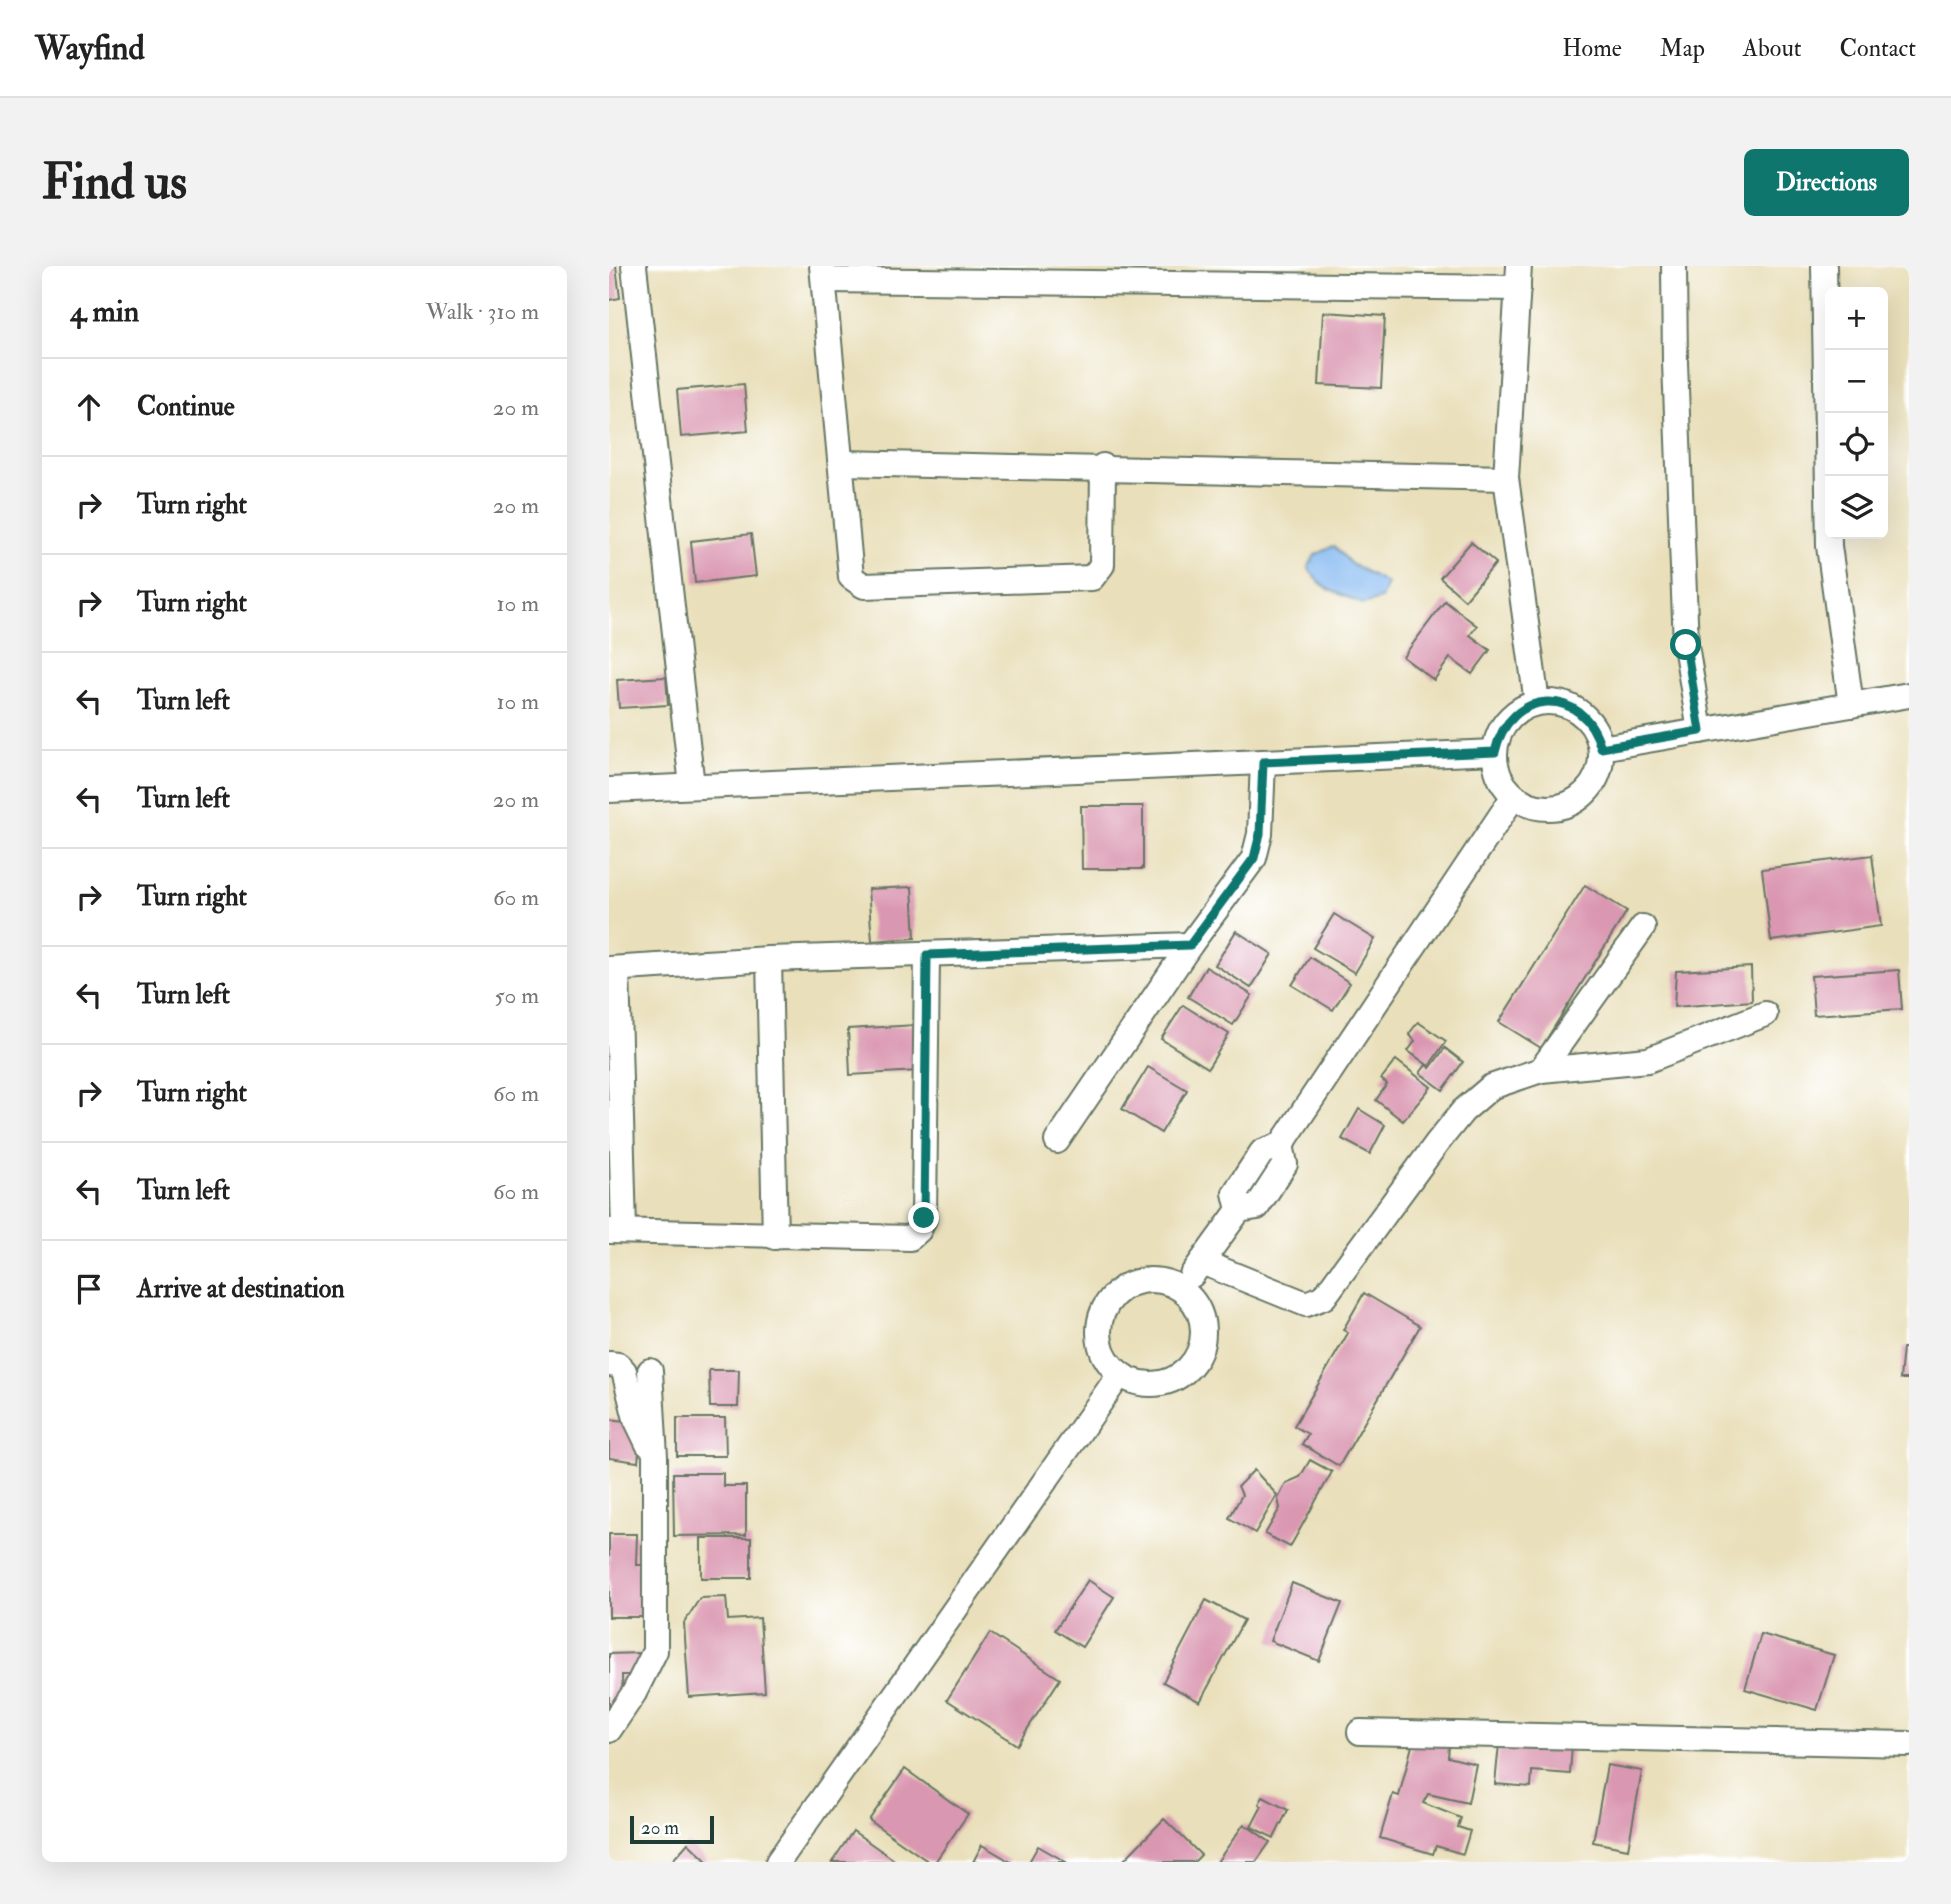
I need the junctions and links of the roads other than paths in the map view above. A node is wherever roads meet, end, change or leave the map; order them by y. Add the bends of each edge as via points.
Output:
1 (634, 266) edge
2 (1674, 266) edge
3 (1824, 266) edge
4 (824, 273) edge
5 (1518, 277) edge
6 (842, 463) junction
7 (1103, 466) junction
8 (1506, 478) junction
9 (1909, 695) edge
10 (1537, 703) junction
11 (1851, 705) junction
12 (1700, 731) junction
13 (1601, 748) junction
14 (1495, 752) junction
15 (1263, 762) junction
16 (692, 786) junction
17 (609, 790) edge
18 (1514, 796) junction
19 (1643, 927) dead end
20 (1190, 945) junction
21 (927, 955) junction
22 (769, 959) junction
23 (613, 969) edge
24 (1765, 1014) dead end
25 (1541, 1070) junction
26 (1057, 1141) dead end
27 (617, 1231) edge
28 (775, 1237) junction
29 (1202, 1262) junction
30 (1181, 1289) junction
31 (609, 1364) edge
32 (650, 1371) dead end
33 (1120, 1374) junction
34 (655, 1457) junction
35 (609, 1730) edge
36 (1360, 1732) dead end
37 (1909, 1744) edge
38 (778, 1862) edge

1 - 16 street
2 - 12 street via 1686,645
3 - 11 street via 1829,546
4 - 5 street
4 - 6 street
5 - 8 street
6 - 7 street
6 - 7 street via 851,577 864,586 1092,579 1102,565
7 - 8 street
8 - 10 street
9 - 11 street
10 - 13 street via 1571,706 1596,731
10 - 14 street via 1508,721
11 - 12 street
12 - 13 street
13 - 18 street via 1593,783 1565,805 1547,808
14 - 15 street
14 - 18 street via 1497,769
15 - 16 street
15 - 20 street via 1260,834 1254,858
16 - 17 street
18 - 29 street via 1281,1145 1285,1164 1257,1207 1239,1210
19 - 25 street
20 - 21 street
20 - 26 street
21 - 22 street
21 - 28 street via 924,1218 919,1230 910,1238
22 - 23 street
22 - 28 street
23 - 27 street
24 - 25 street via 1648,1060
25 - 29 street via 1491,1087 1463,1111 1316,1302 1306,1304
27 - 28 street
29 - 30 street
30 - 33 street via 1167,1282 1135,1282 1108,1301 1101,1315 1101,1348
30 - 33 street via 1202,1320 1198,1355 1179,1375 1154,1384
31 - 34 street via 624,1371 636,1419
32 - 34 street
33 - 38 street
34 - 35 street via 655,1651
36 - 37 street

